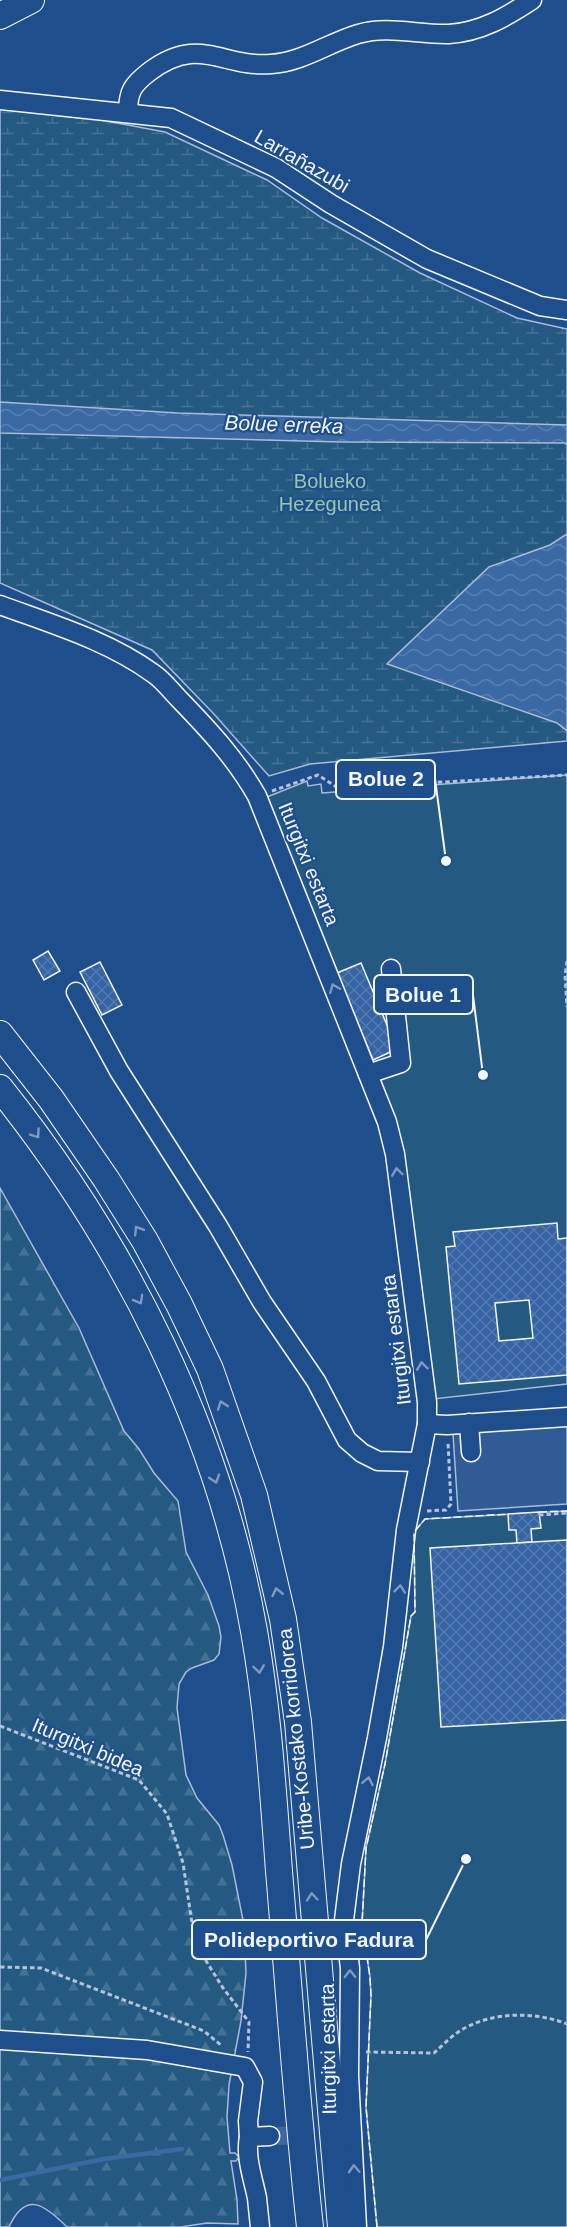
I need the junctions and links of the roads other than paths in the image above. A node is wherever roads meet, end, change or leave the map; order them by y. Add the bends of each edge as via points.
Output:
1 (15, 0) edge
2 (31, 0) edge
3 (532, 0) edge
4 (0, 11) edge
5 (0, 16) edge
6 (0, 100) edge
7 (128, 113) junction
8 (567, 310) edge
9 (0, 605) edge
10 (391, 969) dead end
11 (76, 993) dead end
12 (0, 1034) edge
13 (368, 1074) junction
14 (0, 1088) edge
15 (567, 1416) edge
16 (469, 1423) junction
17 (427, 1424) junction
18 (471, 1452) dead end
19 (420, 1462) junction
20 (0, 2040) edge
21 (270, 2136) tunnel mouth
22 (249, 2137) junction
23 (260, 2227) edge
24 (310, 2227) edge
25 (341, 2227) edge
26 (357, 2227) edge

1 - 4 highway
2 - 5 highway
3 - 7 street via 500,22 479,28 450,34 389,30 358,34 293,60 271,64 193,53 173,58 140,78 128,93
6 - 7 street, Larrañazubi
7 - 8 street, Larrañazubi via 171,118 276,168 427,259 540,306
13 -> 9 street, Iturgitxi estarta via 258,796 241,768 155,675 113,650
10 - 13 street via 401,1063
11 - 19 street via 119,1071 262,1302 316,1381 347,1440 378,1461
25 -> 12 highway, Uribe-Kostako korridorea via 298,1722 283,1619 254,1496 210,1369 145,1241 51,1099
17 -> 13 street, Iturgitxi estarta via 395,1154
14 -> 24 highway, Uribe-Kostako korridorea via 81,1198 144,1309 184,1393 224,1506 253,1629 267,1724
15 - 16 street
16 - 17 street
16 - 18 street
17 - 19 street, Iturgitxi estarta
26 -> 19 street, Iturgitxi estarta via 350,1968 344,1920 351,1864 393,1647 406,1530
20 - 22 street via 147,2050 245,2067 253,2082
21 - 22 street
22 - 23 street

